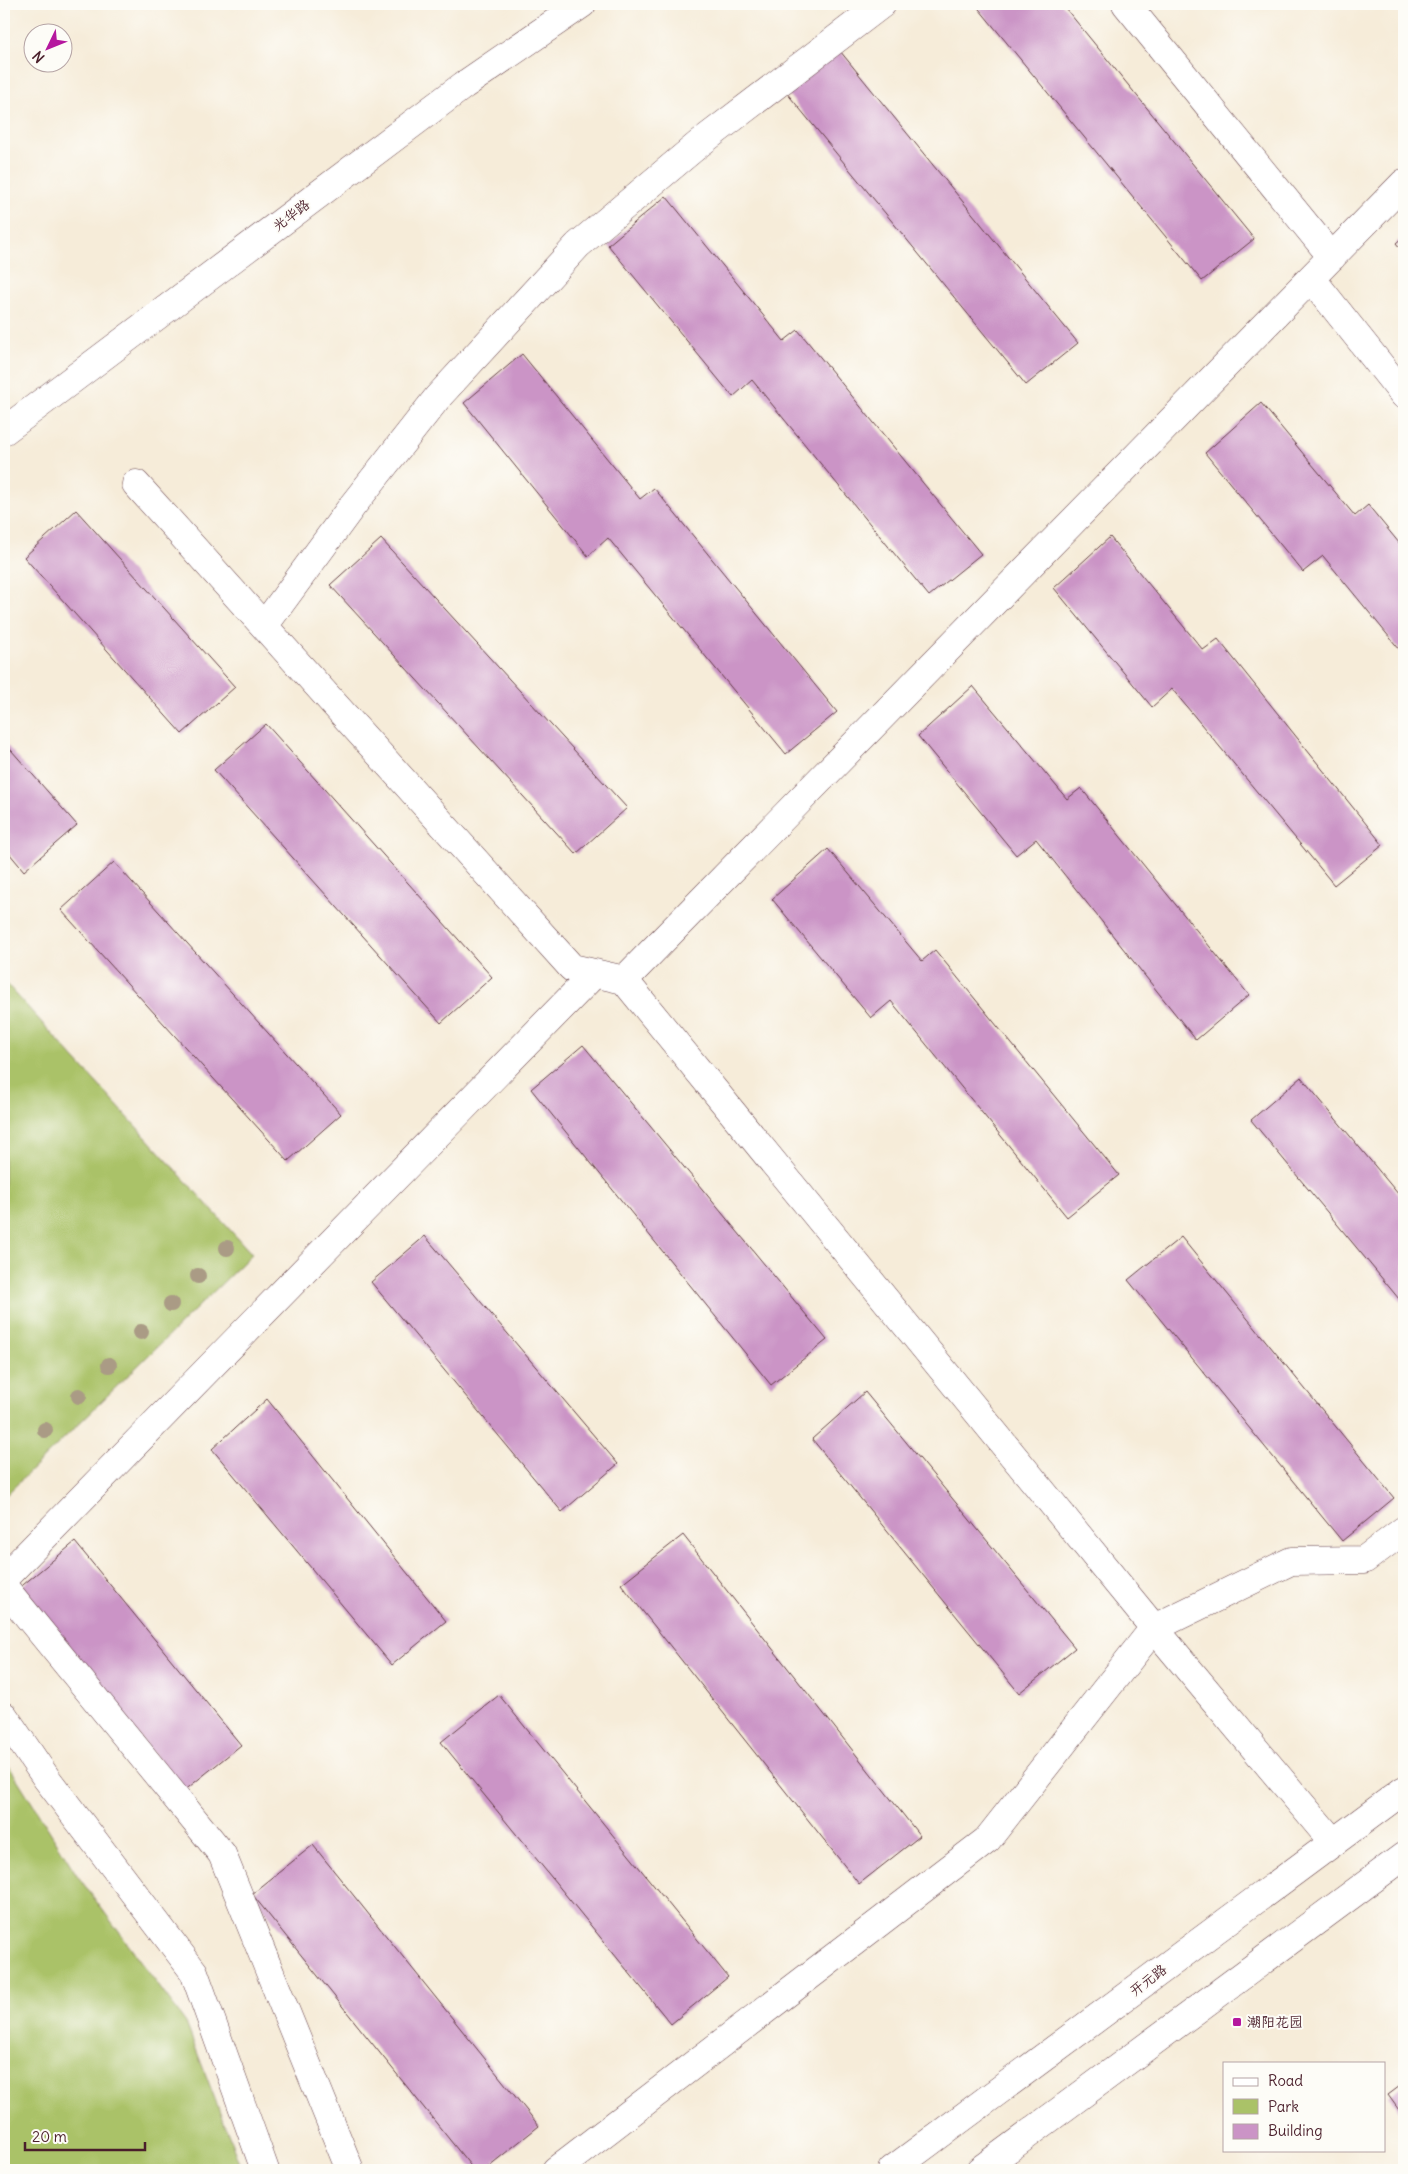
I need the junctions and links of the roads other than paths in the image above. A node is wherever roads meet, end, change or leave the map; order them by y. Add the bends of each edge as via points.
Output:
1 (582, 4) edge
2 (882, 4) edge
3 (1126, 4) edge
4 (1404, 183) edge
5 (1332, 257) junction
6 (1311, 278) junction
7 (1404, 395) edge
8 (4, 431) edge
9 (136, 484) dead end
10 (264, 626) junction
11 (595, 973) junction
12 (624, 980) junction
13 (1404, 1530) edge
14 (4, 1578) edge
15 (4, 1587) edge
16 (1154, 1628) junction
17 (4, 1716) edge
18 (1404, 1790) edge
19 (1332, 1842) junction
20 (1404, 1856) edge
21 (265, 2170) edge
22 (350, 2170) edge
23 (556, 2170) edge
24 (892, 2170) edge
25 (980, 2170) edge

1 - 8 street, 光华路 via 464,85
2 - 10 street via 700,143 578,245 438,397
3 - 5 street
4 - 5 street
5 - 6 street
6 - 7 street
6 - 12 street
9 - 10 street
10 - 11 street via 572,968
11 - 12 street
11 - 14 street
12 - 16 street
13 - 16 street via 1364,1560 1291,1561
15 - 22 street via 222,1854
16 - 19 street
16 - 23 street via 987,1840
17 - 21 street via 46,1779 194,1972
18 - 19 street, 开元路
19 - 24 street, 开元路
20 - 25 street

